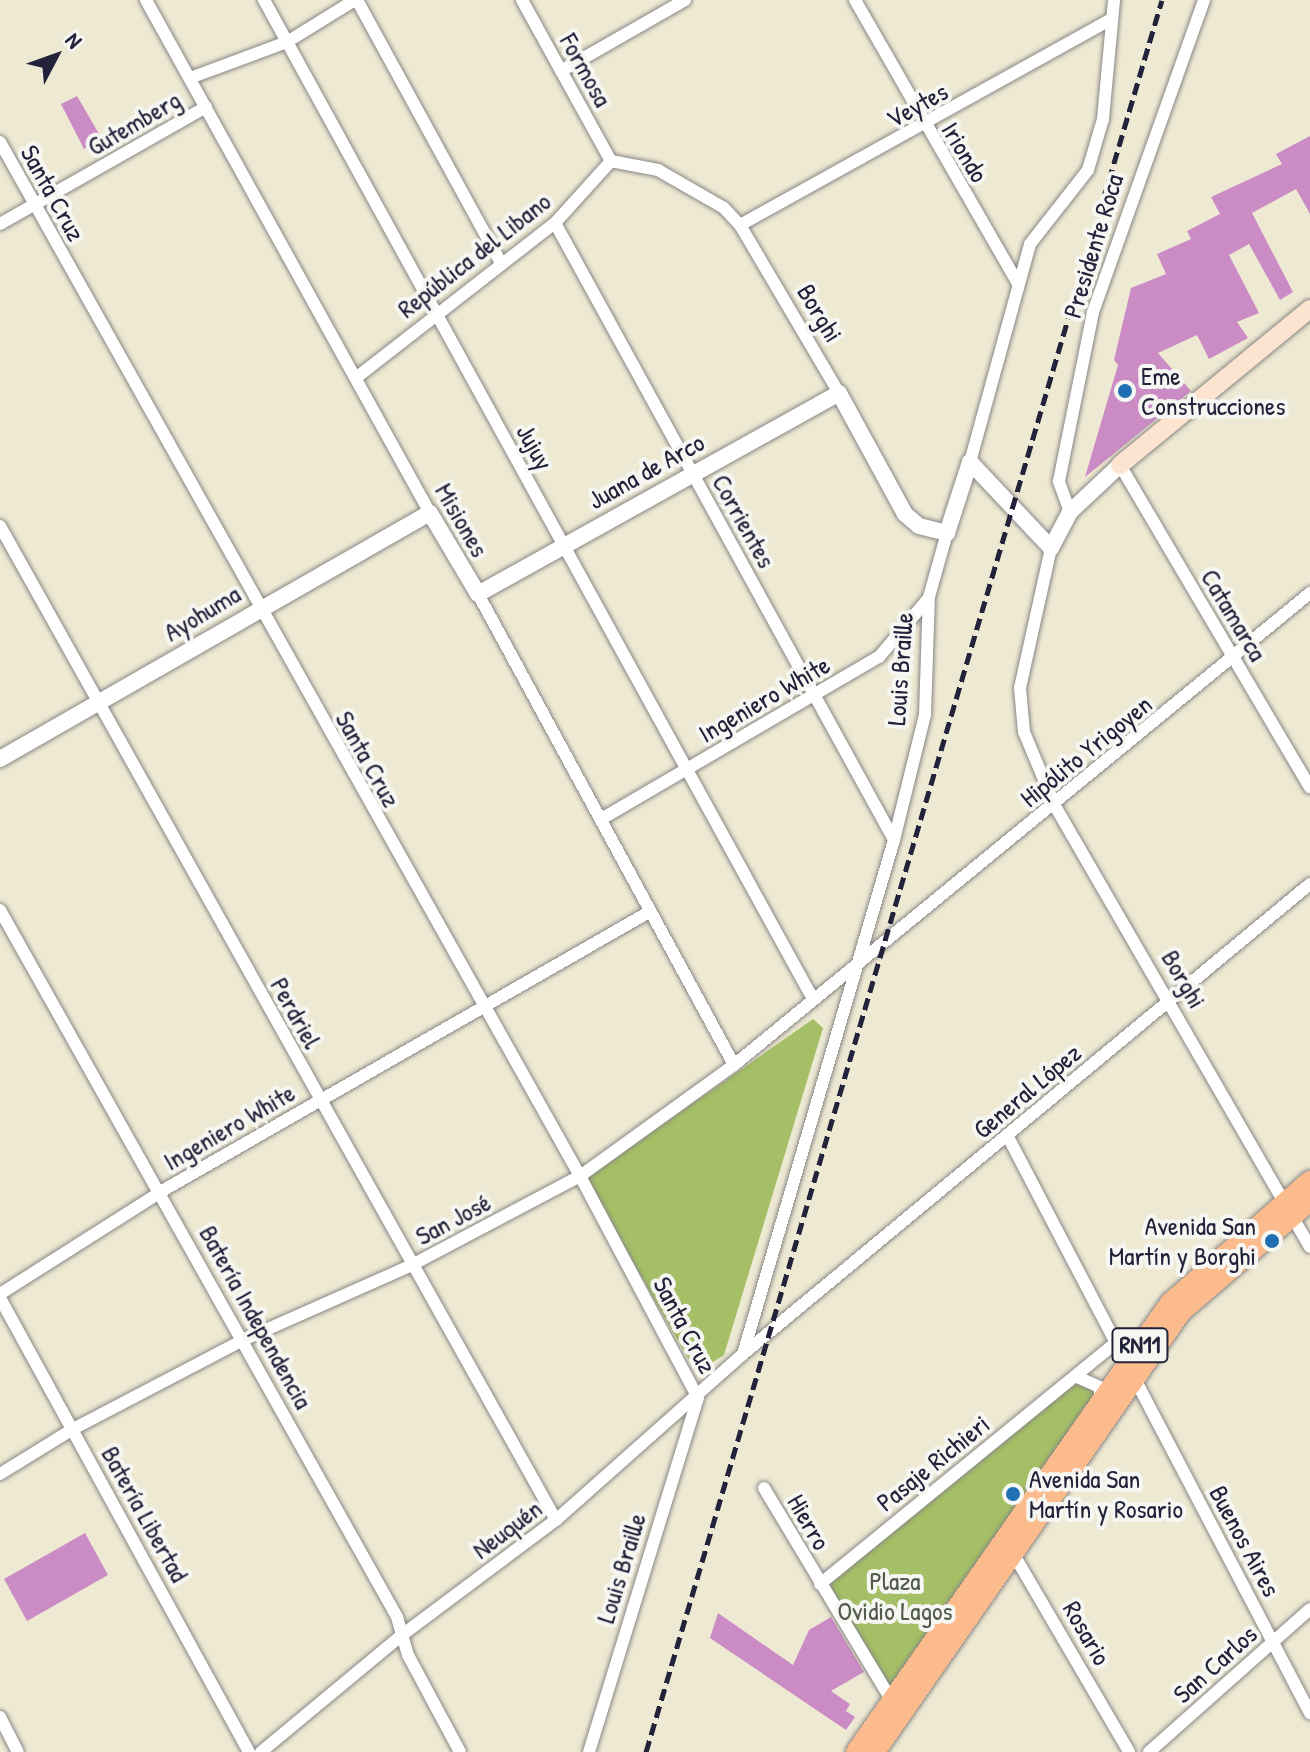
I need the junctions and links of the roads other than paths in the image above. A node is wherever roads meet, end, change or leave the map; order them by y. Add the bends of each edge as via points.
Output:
1 (146, 0) edge
2 (264, 0) edge
3 (356, 0) edge
4 (522, 0) edge
5 (685, 0) edge
6 (855, 0) edge
7 (1114, 0) edge
8 (1204, 0) edge
9 (1111, 19) junction
10 (287, 42) junction
11 (561, 71) junction
12 (190, 78) junction
13 (206, 107) junction
14 (925, 127) junction
15 (0, 142) edge
16 (611, 161) junction
17 (35, 204) junction
18 (555, 223) junction
19 (0, 224) edge
20 (740, 225) junction
21 (500, 261) junction
22 (1018, 283) junction
23 (1310, 309) edge
24 (436, 312) junction
25 (357, 377) junction
26 (839, 393) junction
27 (970, 462) junction
28 (1120, 465) junction
29 (692, 472) junction
30 (1070, 512) junction
31 (430, 513) junction
32 (0, 526) edge
33 (947, 533) junction
34 (564, 545) junction
35 (1051, 548) junction
36 (1310, 593) edge
37 (478, 594) junction
38 (929, 597) junction
39 (258, 608) junction
40 (1233, 657) junction
41 (815, 696) junction
42 (98, 703) junction
43 (0, 759) edge
44 (687, 769) junction
45 (1310, 787) edge
46 (1055, 806) junction
47 (603, 818) junction
48 (894, 840) junction
49 (1310, 884) edge
50 (0, 910) edge
51 (651, 911) junction
52 (885, 937) joint
53 (857, 961) junction
54 (813, 999) junction
55 (1170, 1001) junction
56 (482, 1008) junction
57 (734, 1065) junction
58 (320, 1100) junction
59 (1007, 1135) junction
60 (580, 1176) junction
61 (1310, 1181) edge
62 (162, 1191) junction
63 (1310, 1201) edge
64 (1288, 1209) junction
65 (1310, 1247) edge
66 (410, 1266) junction
67 (0, 1296) edge
68 (772, 1331) joint
69 (243, 1340) junction
70 (1116, 1343) junction
71 (743, 1354) junction
72 (1130, 1371) junction
73 (1075, 1376) junction
74 (698, 1398) junction
75 (1100, 1400) junction
76 (73, 1429) junction
77 (0, 1474) edge
78 (764, 1488) dead end
79 (556, 1520) junction
80 (1008, 1546) junction
81 (820, 1584) junction
82 (1310, 1609) edge
83 (402, 1635) junction
84 (1273, 1642) junction
85 (892, 1701) junction
86 (1310, 1713) edge
87 (0, 1717) edge
88 (18, 1752) edge
89 (249, 1752) edge
90 (261, 1752) edge
91 (460, 1752) edge
92 (589, 1752) edge
93 (856, 1752) edge
94 (875, 1752) edge
95 (1129, 1752) edge
96 (1149, 1752) edge

1 - 12 street, Misiones
2 - 10 street, Jujuy
3 - 10 street, Gutemberg
3 - 21 street
4 - 11 street, Formosa
5 - 11 street
6 - 14 street, Iriondo
7 - 9 street, Louis Braille
8 - 30 street, Presidente Roca via 1093,312 1059,481
9 - 14 street, Veytes
9 - 22 street, Louis Braille via 1103,119 1088,170 1030,244
10 - 12 street, Gutemberg
10 - 24 street, Jujuy
11 - 16 street, Formosa
12 - 13 street, Misiones
13 - 17 street, Gutemberg
13 - 25 street, Misiones
14 - 20 street, Veytes
14 - 22 street, Iriondo
15 - 17 street, Santa Cruz
16 - 18 street, República del Libano
16 - 20 street, Borghi via 678,180 724,208
17 - 19 street, Gutemberg
17 - 39 street, Santa Cruz
18 - 21 street, República del Libano
18 - 29 street, Corrientes
20 - 26 street, Borghi
21 - 24 street, República del Libano
22 - 27 street, Louis Braille
23 - 28 main road
24 - 25 street, República del Libano
24 - 34 street, Jujuy
25 - 31 street, Misiones
26 - 29 street, Juana de Arco
26 - 33 street, Borghi via 905,514 919,526
27 - 33 street, Louis Braille
27 - 35 street
28 - 30 street
28 - 40 street, Catamarca
29 - 34 street, Juana de Arco
29 - 41 street, Corrientes
30 - 35 street
31 - 37 street, Misiones
31 - 39 street, Ayohuma
32 - 42 street, Perdriel
33 - 38 street, Louis Braille
34 - 37 street, Juana de Arco
34 - 44 street, Jujuy
35 - 46 street, Borghi via 1020,688 1024,732
36 - 40 street, Hipólito Yrigoyen
37 - 47 street, Misiones
38 - 41 street, Ingeniero White via 879,657
38 - 48 street, Louis Braille via 925,715
39 - 42 street, Ayohuma
39 - 56 street, Santa Cruz
40 - 45 street, Catamarca
40 - 46 street, Hipólito Yrigoyen
41 - 44 street, Ingeniero White
41 - 48 street, Corrientes
42 - 43 street, Ayohuma
42 - 58 street, Perdriel
44 - 47 street, Ingeniero White
44 - 54 street, Jujuy
46 - 52 street, Hipólito Yrigoyen
46 - 55 street, Borghi
47 - 51 street, Misiones
48 - 53 street, Louis Braille
49 - 55 street, General López
50 - 62 street, Batería Independencia
51 - 56 street, Ingeniero White
51 - 57 street, Misiones
52 - 53 street, San José
53 - 54 street, San José
53 - 71 street, Louis Braille
54 - 57 street, San José
55 - 59 street, General López
55 - 64 street, Borghi
56 - 58 street, Ingeniero White
56 - 60 street, Santa Cruz
57 - 60 street, San José
58 - 62 street, Ingeniero White
58 - 66 street, Perdriel
59 - 68 street, General López
59 - 70 street, Buenos Aires
60 - 66 street, San José
60 - 74 street, Santa Cruz
61 - 64 main road, RN11
62 - 67 street, Ingeniero White
62 - 69 street, Batería Independencia
63 - 64 main road, RN11
64 - 65 street, Borghi
64 - 72 main road, RN11 via 1192,1300
66 - 69 street, San José
66 - 79 street, Perdriel
67 - 76 street, Batería Libertad
68 - 71 street, Neuquén
69 - 76 street, San José
69 - 83 street, Batería Independencia
70 - 72 street, Buenos Aires
70 - 73 street, Pasaje Richieri
71 - 74 street, Neuquén
72 - 75 main road, RN11
72 - 80 main road, RN11
72 - 84 street, Buenos Aires
73 - 75 street via 1100,1387
73 - 81 street, Pasaje Richieri
74 - 79 street, Neuquén
74 - 92 street, Louis Braille
75 - 80 main road, RN11
76 - 77 street, San José
76 - 89 street, Batería Libertad
78 - 81 street, Hierro
79 - 83 street, Neuquén
80 - 85 main road, RN11
80 - 94 main road, RN11
80 - 95 street, Rosario
81 - 85 street, Hierro
82 - 84 street, San Carlos
83 - 90 street, Neuquén
83 - 91 street, Batería Independencia
84 - 86 street, Buenos Aires
84 - 96 street, San Carlos
85 - 93 main road, RN11
87 - 88 street

